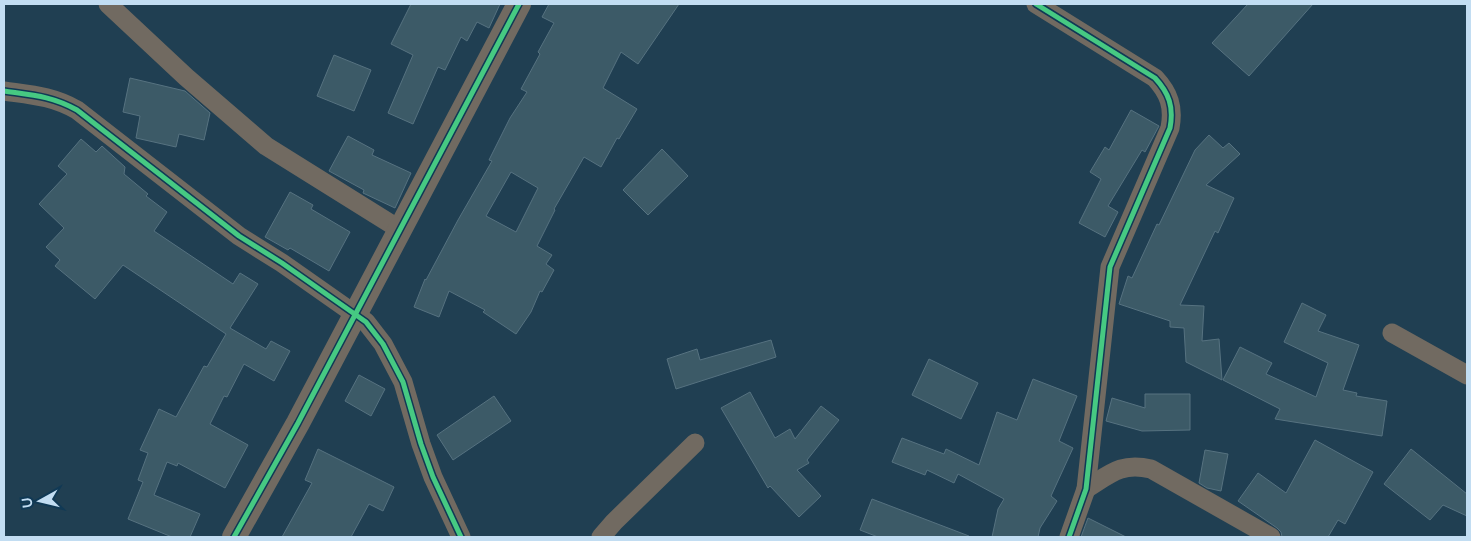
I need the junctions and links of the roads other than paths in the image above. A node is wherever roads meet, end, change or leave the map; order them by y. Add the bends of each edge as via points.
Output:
1 (108, 4) edge
2 (519, 4) edge
3 (1036, 4) edge
4 (4, 91) edge
5 (399, 228) junction
6 (356, 315) junction
7 (1392, 333) dead end
8 (1467, 376) edge
9 (696, 443) dead end
10 (1086, 489) junction
11 (234, 537) edge
12 (461, 537) edge
13 (601, 537) edge
14 (1069, 537) edge
15 (1271, 537) edge

1 - 5 street via 266,146
2 - 5 street
3 - 10 street via 1155,78 1170,99 1172,115 1170,128 1110,267
4 - 6 street via 47,96 77,110 239,236
5 - 6 street
6 - 11 street
6 - 12 street via 366,322 383,344 403,382 433,477
7 - 8 street
9 - 13 street
10 - 14 street
10 - 15 street via 1117,469 1142,466

